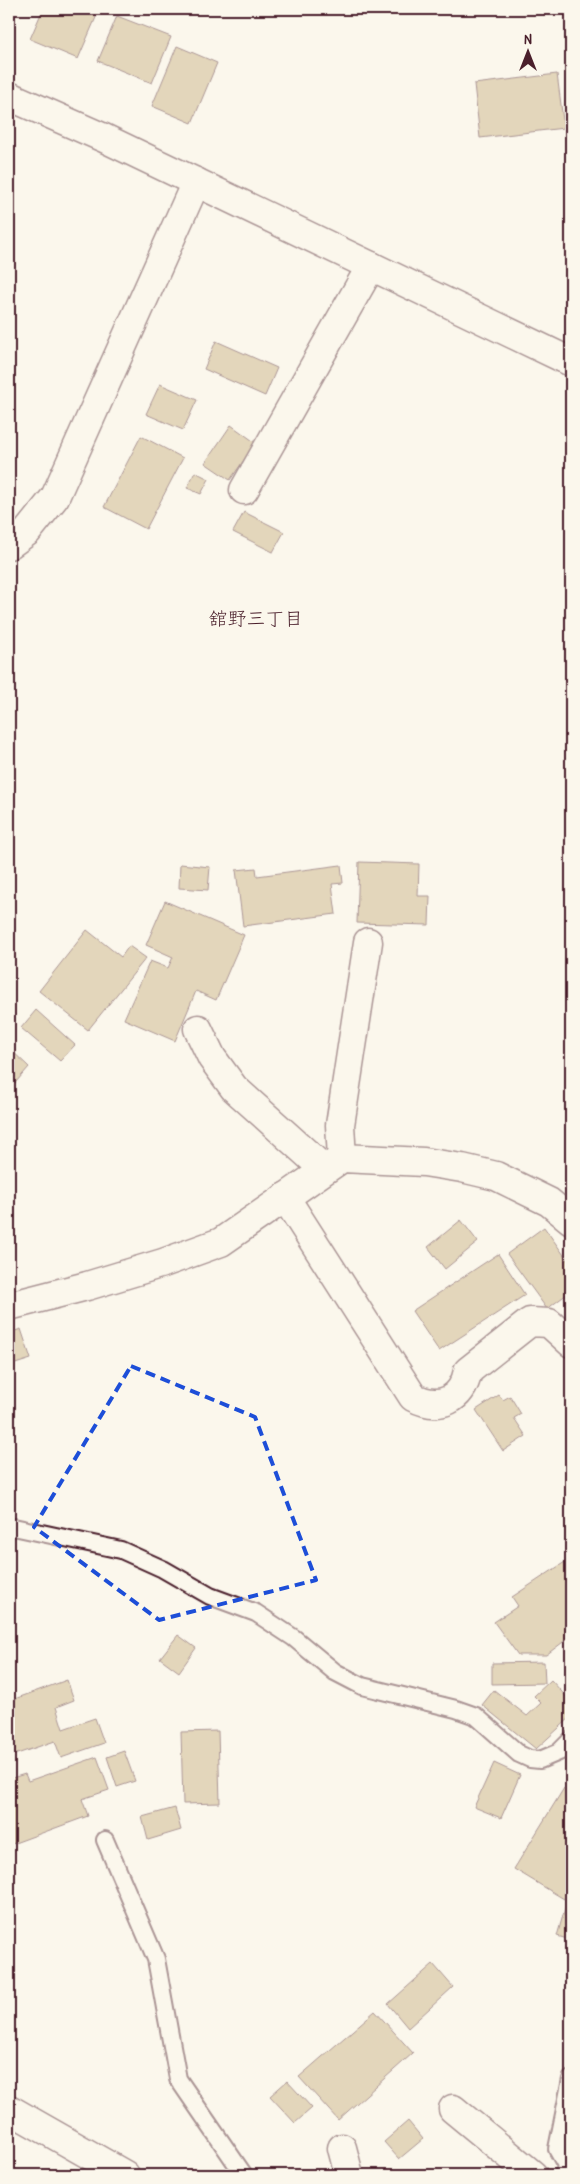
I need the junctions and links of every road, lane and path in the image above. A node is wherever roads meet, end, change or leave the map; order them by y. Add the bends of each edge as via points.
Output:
1 (9, 96) edge
2 (196, 182) junction
3 (371, 266) junction
4 (571, 362) edge
5 (244, 490) dead end
6 (9, 544) edge
7 (368, 942) dead end
8 (198, 1030) dead end
9 (333, 1164) junction
10 (285, 1198) junction
11 (571, 1220) edge
12 (9, 1306) edge
13 (571, 1343) edge
14 (9, 1526) edge
15 (571, 1740) edge
16 (105, 1840) dead end
17 (571, 2080) edge
18 (9, 2109) edge
19 (453, 2109) dead end
20 (342, 2148) dead end
21 (570, 2174) edge
22 (125, 2175) edge
23 (244, 2175) edge
24 (349, 2175) edge
25 (533, 2175) edge

1 - 2 street
2 - 3 street
2 - 6 street via 55,497 26,532
3 - 4 street
3 - 5 street
7 - 9 street
8 - 9 street via 212,1058 234,1088
9 - 10 street
9 - 11 street via 424,1162 462,1168 496,1176 549,1202
10 - 12 street via 221,1242 87,1286
10 - 13 street via 413,1397 424,1402 447,1401 455,1396 466,1382 468,1371 530,1322 549,1323
14 - 15 lane via 121,1550 210,1596 256,1613 294,1638 334,1672 362,1686 476,1716 519,1754 530,1759 540,1760 559,1752
16 - 23 lane via 156,1959 178,2079
17 - 21 lane via 557,2149
18 - 22 street
19 - 25 street
20 - 24 street

